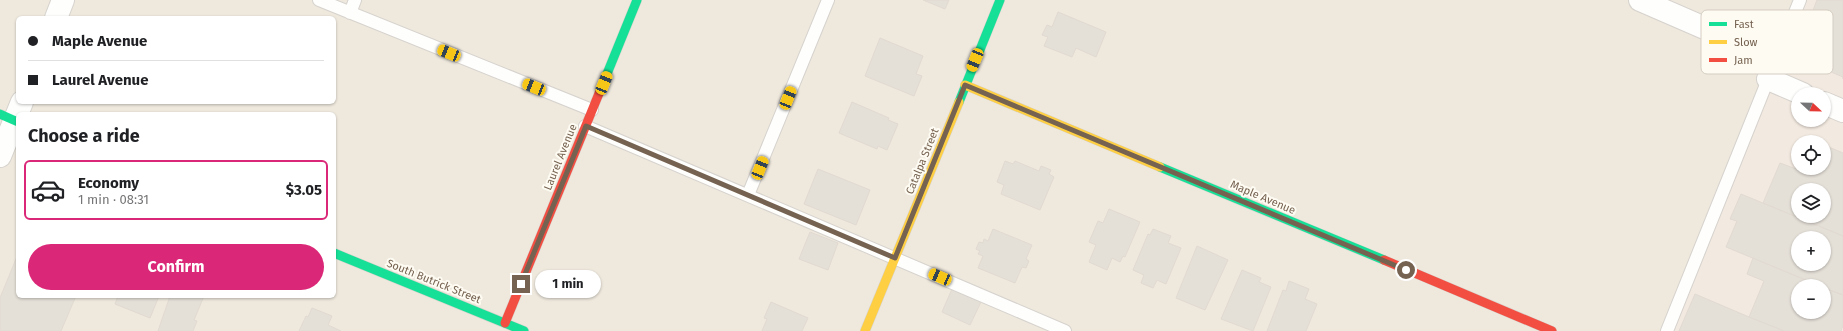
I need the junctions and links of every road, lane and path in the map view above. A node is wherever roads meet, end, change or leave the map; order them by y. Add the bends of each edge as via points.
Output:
1 (63, 0) edge
2 (319, 0) edge
3 (355, 0) edge
4 (638, 0) edge
5 (828, 0) edge
6 (1000, 0) edge
7 (1640, 0) edge
8 (1800, 0) edge
9 (1796, 10) edge
10 (350, 13) junction
11 (57, 16) edge
12 (1701, 26) edge
13 (1770, 74) edge
14 (1768, 79) junction
15 (965, 85) junction
16 (1791, 89) edge
17 (1831, 106) edge
18 (592, 110) junction
19 (1843, 111) edge
20 (14, 115) edge
21 (586, 126) junction
22 (0, 156) edge
23 (748, 195) junction
24 (336, 253) edge
25 (895, 258) junction
26 (505, 323) junction
27 (524, 331) edge
28 (865, 331) edge
29 (1065, 331) edge
30 (1552, 331) edge
31 (1667, 331) edge

1 - 11 street
2 - 10 lane
3 - 10 lane
4 - 18 street, Laurel Avenue
5 - 23 lane
6 - 15 street, Catalpa Street
7 - 12 street
8 - 9 lane
10 - 18 lane
13 - 14 lane
14 - 16 street
14 - 31 lane
15 - 25 street, Catalpa Street
15 - 30 street, Maple Avenue
17 - 19 street
18 - 21 street, Laurel Avenue
20 - 22 street
21 - 23 lane
21 - 26 street, Laurel Avenue
23 - 25 lane
24 - 26 street, South Butrick Street
25 - 28 street, Catalpa Street
25 - 29 lane
26 - 27 street, South Butrick Street

